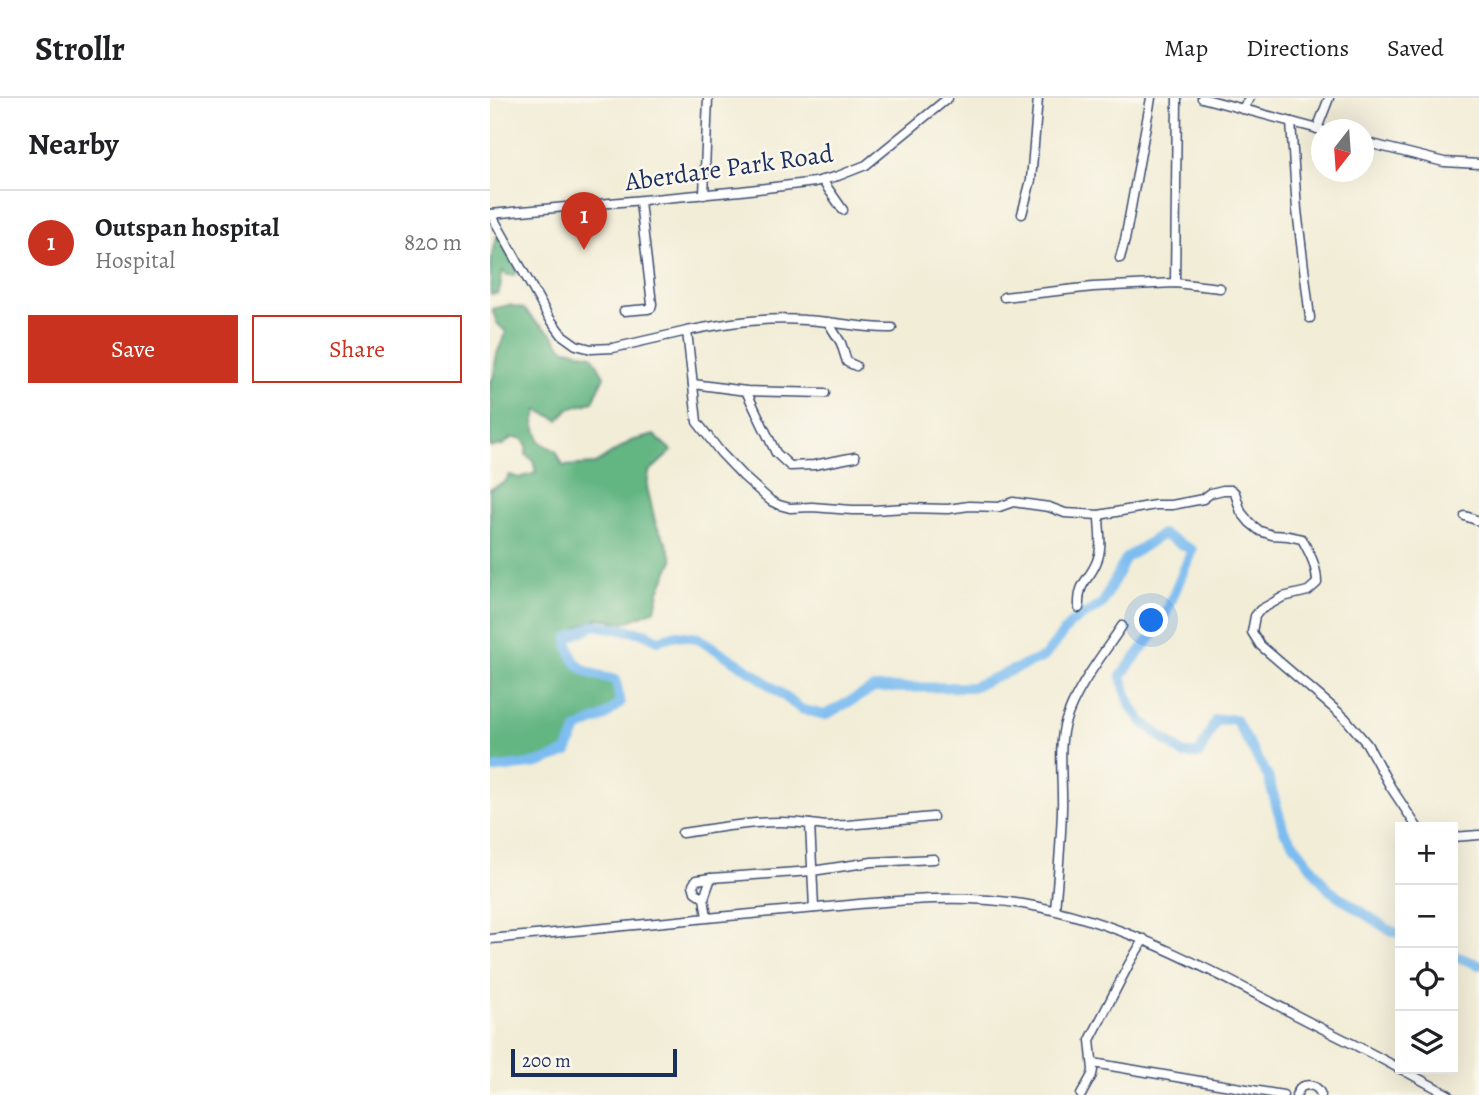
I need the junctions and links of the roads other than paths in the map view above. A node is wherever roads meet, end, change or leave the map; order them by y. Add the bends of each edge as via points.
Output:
1 (708, 98) edge
2 (948, 98) edge
3 (1038, 98) edge
4 (1151, 98) edge
5 (1177, 98) edge
6 (1202, 98) edge
7 (1250, 98) edge
8 (1329, 98) edge
9 (1242, 108) junction
10 (1322, 119) edge
11 (1291, 122) junction
12 (1311, 128) edge
13 (1374, 145) edge
14 (1479, 164) edge
15 (822, 180) junction
16 (704, 195) junction
17 (640, 202) junction
18 (844, 210) dead end
19 (490, 214) edge
20 (1022, 214) dead end
21 (1120, 258) dead end
22 (1175, 283) junction
23 (1220, 288) dead end
24 (1004, 297) dead end
25 (624, 311) dead end
26 (1310, 318) dead end
27 (828, 322) junction
28 (892, 328) dead end
29 (687, 331) junction
30 (856, 366) dead end
31 (692, 384) junction
32 (746, 391) junction
33 (825, 393) dead end
34 (855, 457) dead end
35 (1099, 515) junction
36 (1465, 516) dead end
37 (1479, 522) edge
38 (1079, 608) dead end
39 (1122, 626) dead end
40 (933, 817) dead end
41 (1414, 822) edge
42 (810, 824) junction
43 (682, 833) dead end
44 (1479, 835) edge
45 (1458, 837) edge
46 (934, 859) dead end
47 (812, 871) junction
48 (711, 878) junction
49 (704, 898) junction
50 (814, 908) junction
51 (1055, 910) junction
52 (707, 917) junction
53 (490, 939) edge
54 (1144, 939) junction
55 (1093, 1063) junction
56 (1395, 1066) edge
57 (1409, 1074) edge
58 (1081, 1095) edge
59 (1283, 1095) edge
60 (1296, 1095) edge
61 (1321, 1095) edge
62 (1449, 1095) edge

1 - 16 street
2 - 15 street, Aberdare Park Road via 866,165
3 - 20 street via 1031,180
4 - 21 street
5 - 22 street
6 - 9 street
7 - 9 street
8 - 10 street
9 - 11 street
11 - 12 street
11 - 26 street
13 - 14 street via 1444,162
15 - 16 street, Aberdare Park Road
15 - 18 street
16 - 17 street, Aberdare Park Road
17 - 19 street, Aberdare Park Road
17 - 25 street via 652,304 648,309
19 - 29 street via 548,316 576,345 613,348
22 - 23 street
22 - 24 street
27 - 28 street
27 - 29 street via 751,320
27 - 30 street via 847,362
29 - 31 street
31 - 32 street
31 - 35 street via 702,429 743,476 779,505 948,509 1013,502
32 - 33 street
32 - 34 street via 776,453 790,466
35 - 38 street via 1099,555 1082,583
35 - 41 street via 1172,505 1231,490 1241,512 1260,531 1301,539 1315,565 1317,583 1260,610 1252,632 1260,645 1345,718 1367,744
36 - 37 street
39 - 51 street via 1073,702 1064,725
40 - 42 street
42 - 43 street via 758,823
42 - 47 street
44 - 45 street
46 - 47 street
47 - 48 street
47 - 50 street
48 - 49 street
48 - 49 street via 696,880 693,885
49 - 52 street
50 - 51 street via 942,898
50 - 52 street
51 - 54 street
52 - 53 street
54 - 55 street via 1090,1040
54 - 56 street
55 - 58 street
55 - 59 street
57 - 62 street
60 - 61 street via 1309,1084

